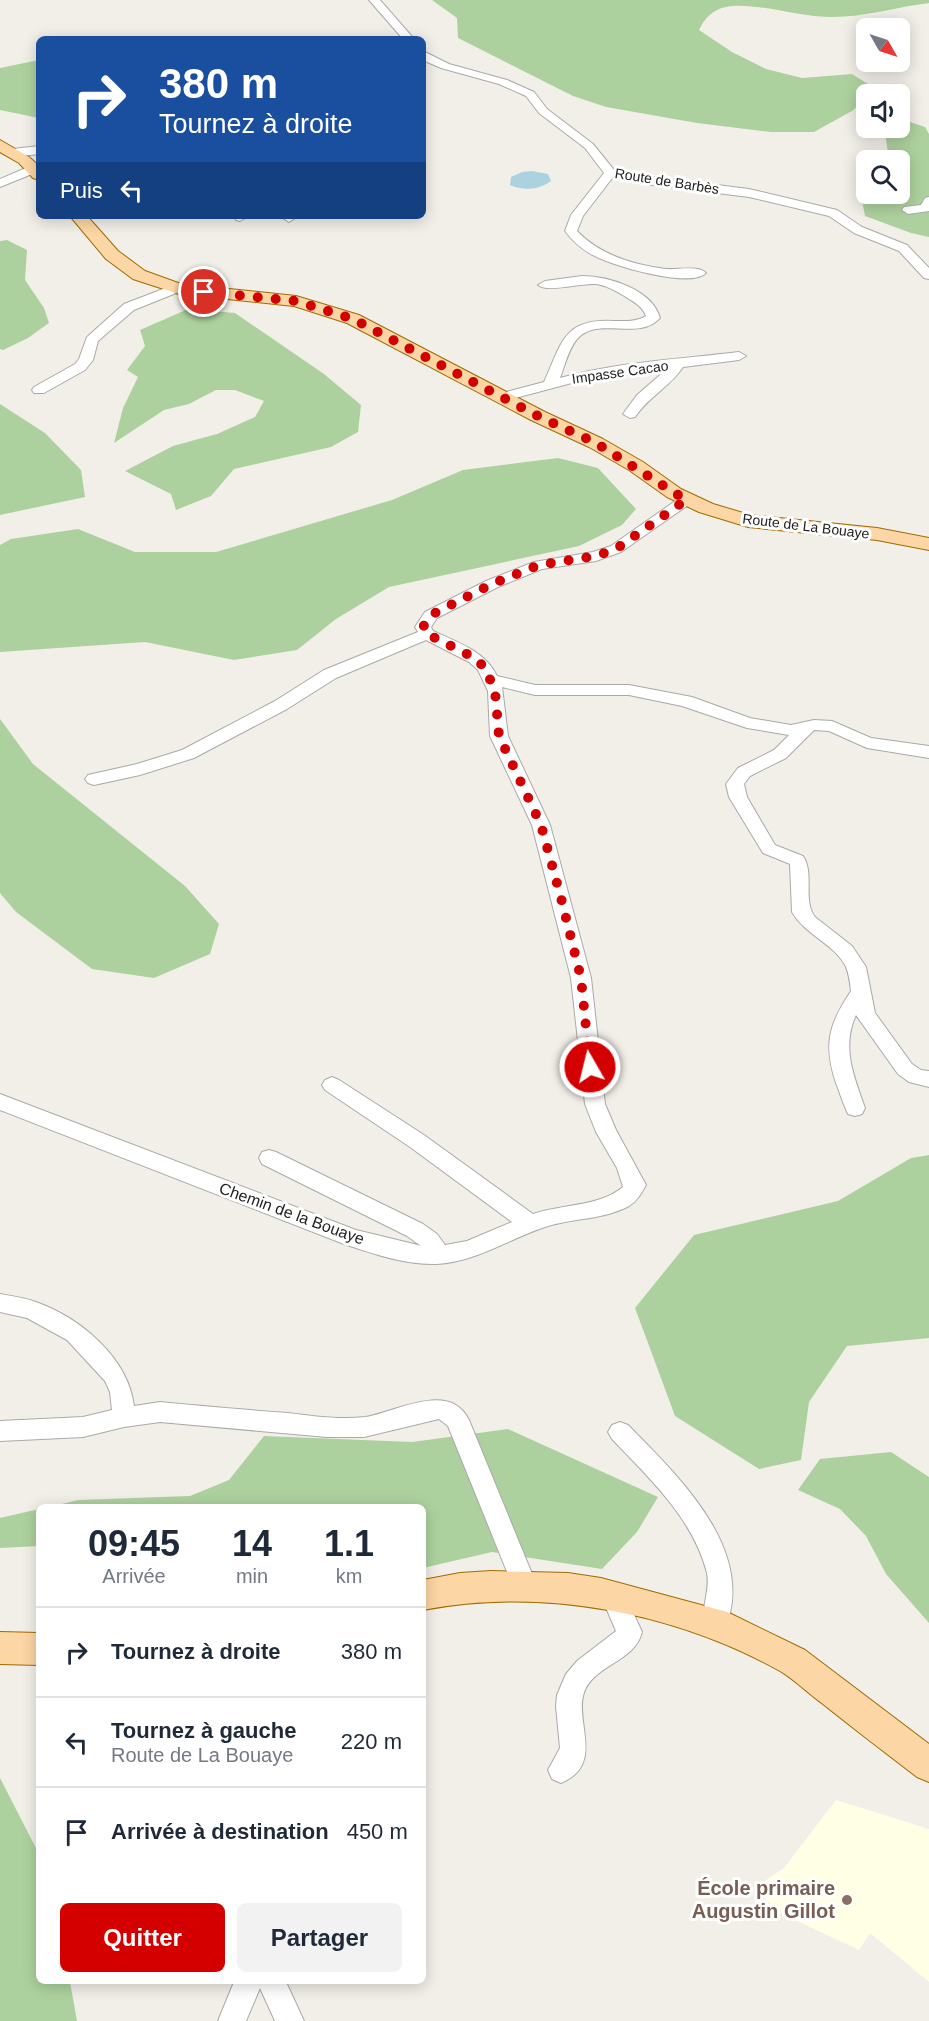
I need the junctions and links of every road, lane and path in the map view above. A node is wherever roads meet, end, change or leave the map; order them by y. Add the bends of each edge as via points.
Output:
1 (374, 0) edge
2 (406, 36) edge
3 (426, 56) edge
4 (7, 149) edge
5 (36, 150) edge
6 (36, 172) edge
7 (610, 173) junction
8 (0, 183) edge
9 (929, 201) edge
10 (908, 210) dead end
11 (81, 219) edge
12 (700, 273) dead end
13 (929, 275) edge
14 (545, 285) dead end
15 (176, 288) junction
16 (739, 356) dead end
17 (679, 363) junction
18 (550, 384) junction
19 (39, 390) dead end
20 (504, 397) junction
21 (630, 414) dead end
22 (686, 500) junction
23 (929, 544) edge
24 (427, 634) junction
25 (490, 679) junction
26 (806, 727) junction
27 (929, 752) edge
28 (94, 779) dead end
29 (860, 993) junction
30 (929, 1079) edge
31 (332, 1085) dead end
32 (0, 1102) edge
33 (855, 1108) dead end
34 (269, 1158) dead end
35 (531, 1224) junction
36 (437, 1255) junction
37 (0, 1303) edge
38 (124, 1417) junction
39 (0, 1431) edge
40 (620, 1432) dead end
41 (525, 1586) junction
42 (426, 1594) edge
43 (613, 1596) junction
44 (715, 1623) junction
45 (0, 1648) edge
46 (36, 1649) edge
47 (929, 1765) edge
48 (561, 1770) dead end
49 (247, 1984) edge
50 (272, 1984) edge
51 (232, 2021) edge
52 (290, 2021) edge

1 - 2 street
3 - 7 street, Route de Barbès via 530,94 543,111 589,146
4 - 5 street
4 - 6 main road
6 - 8 street
7 - 12 street via 577,215 571,231 574,236 594,251 633,268
7 - 13 street, Route de Barbès via 749,193 833,213 858,230 903,248
9 - 10 street via 925,208
11 - 15 main road, Route de La Bouaye via 125,266
14 - 18 street via 602,280 644,303 653,318 579,330 565,349
15 - 19 street via 129,307 92,340 80,367
15 - 20 main road, Route de La Bouaye via 296,301 325,309 362,323
16 - 17 street, Impasse Cacao
17 - 18 street, Impasse Cacao
17 - 21 street via 644,394
18 - 20 street, Impasse Cacao
20 - 22 main road, Route de La Bouaye via 616,454
22 - 23 main road, Route de La Bouaye via 748,521 877,534
22 - 24 street via 616,549 539,565 457,601 431,615 423,627
24 - 25 street, Chemin de la Bouaye via 475,658
24 - 28 street via 330,674 188,754
25 - 26 street via 535,690 629,690 686,701 747,723 791,730
25 - 35 street, Chemin de la Bouaye via 495,691 499,736 541,825 581,978 595,1104 635,1185 631,1194 615,1203
26 - 27 street via 832,726 867,743
26 - 29 street via 780,754 744,772 735,784 738,797 769,849 797,860 801,912 845,951 856,967
29 - 30 street via 866,1015 905,1069 916,1077
29 - 33 street via 841,1023 838,1038 839,1059
31 - 35 street
32 - 36 street, Chemin de la Bouaye via 353,1238
34 - 36 street via 415,1230 432,1240
35 - 36 street, Chemin de la Bouaye
37 - 38 street via 32,1310 75,1333 114,1375
38 - 39 street via 83,1427
38 - 41 street via 160,1412 364,1427 445,1410 458,1420
40 - 44 street via 672,1485 708,1543 719,1575 720,1603
41 - 42 main road via 460,1588
41 - 43 main road
43 - 44 main road
43 - 48 street via 628,1637 586,1668 575,1682 567,1701 575,1742 569,1761
44 - 47 main road via 793,1661
45 - 46 main road
49 - 51 street
50 - 52 street

